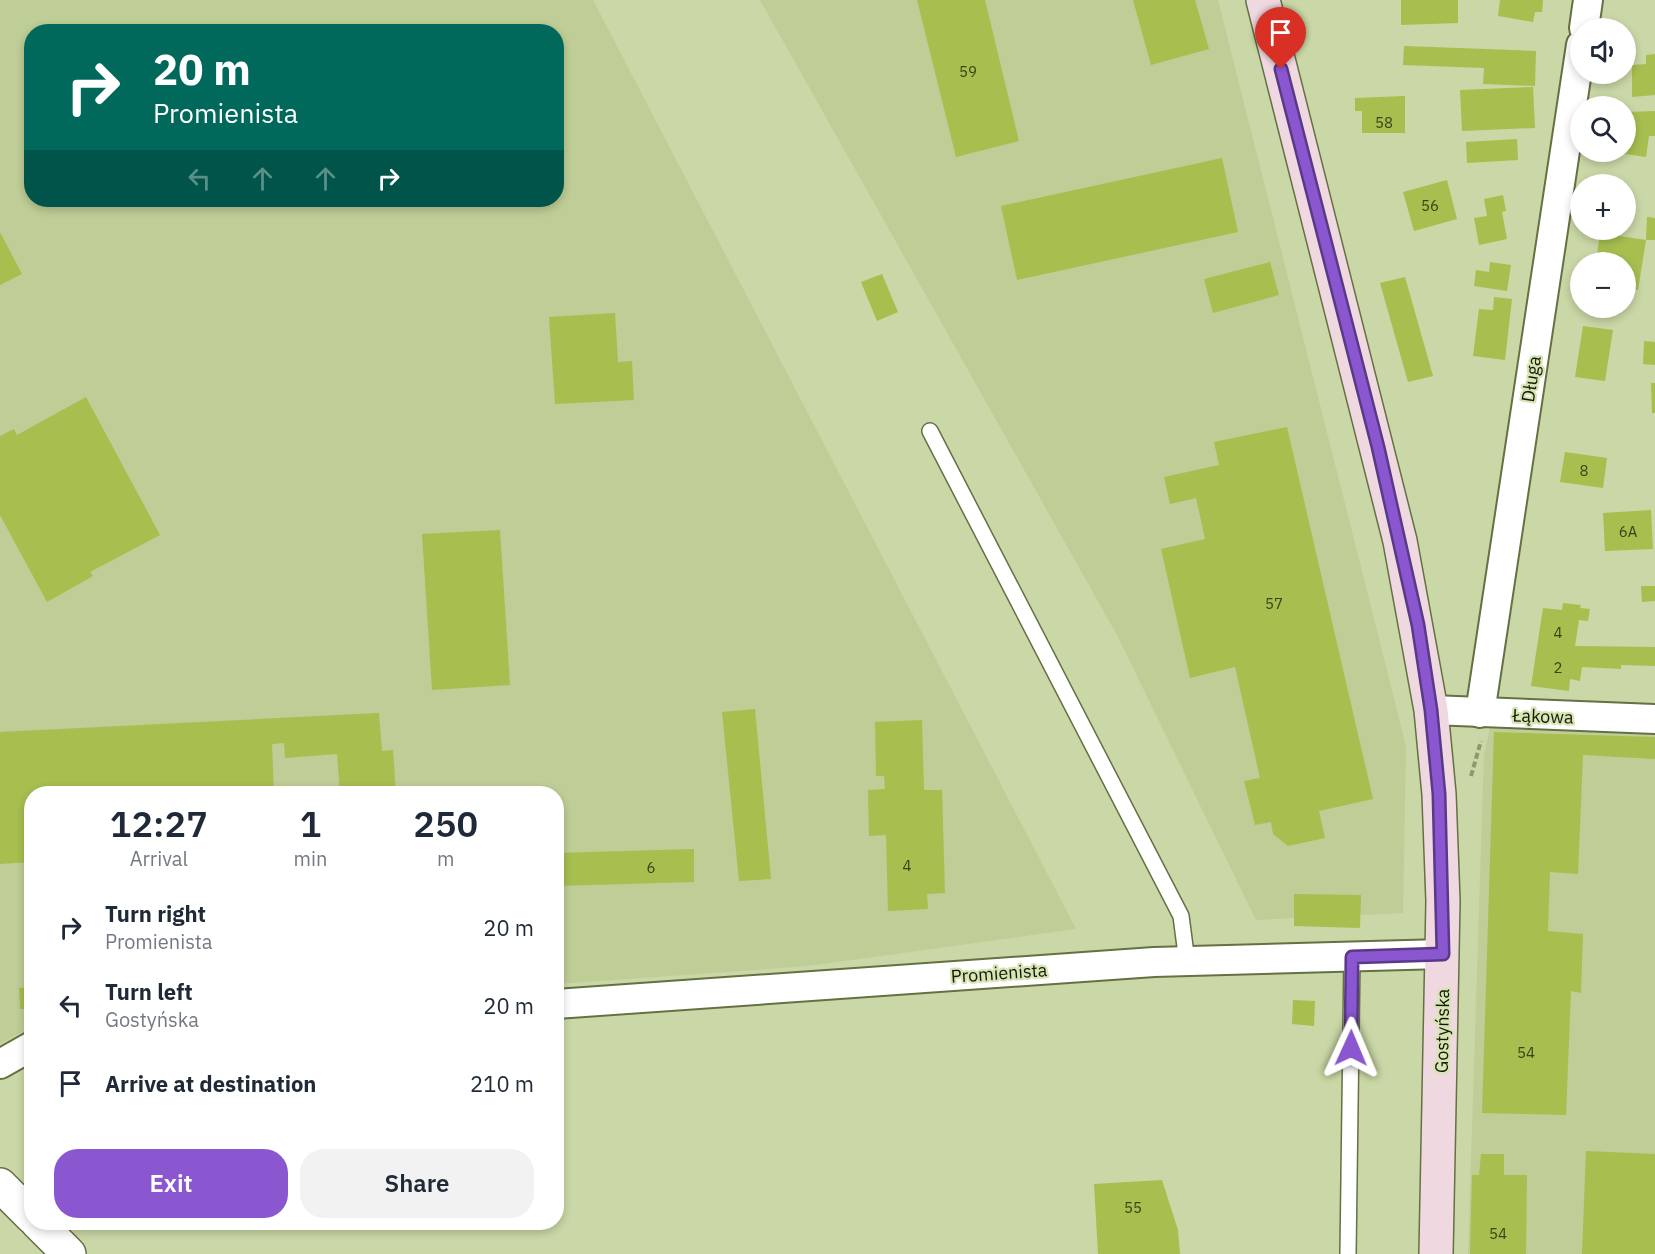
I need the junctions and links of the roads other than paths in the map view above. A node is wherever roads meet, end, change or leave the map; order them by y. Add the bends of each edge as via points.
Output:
1 (1263, 0) edge
2 (1588, 0) edge
3 (1585, 18) edge
4 (1575, 84) edge
5 (930, 431) dead end
6 (1431, 710) junction
7 (1480, 712) junction
8 (1655, 719) edge
9 (1443, 954) junction
10 (1352, 957) junction
11 (1187, 962) junction
12 (564, 1003) edge
13 (24, 1050) edge
14 (0, 1064) edge
15 (0, 1185) edge
16 (24, 1209) edge
17 (45, 1230) edge
18 (69, 1254) edge
19 (1348, 1254) edge
20 (1436, 1254) edge

1 - 6 main road, Gostyńska via 1401,541
2 - 3 street
4 - 7 street, Długa
5 - 11 lane via 1181,916
6 - 7 street, Łąkowa
6 - 9 main road, Gostyńska via 1442,840
7 - 8 street, Łąkowa
9 - 10 street, Promienista
9 - 20 main road, Gostyńska
10 - 11 street, Promienista
10 - 19 lane
11 - 12 street, Promienista
13 - 14 street
15 - 16 street
17 - 18 street

